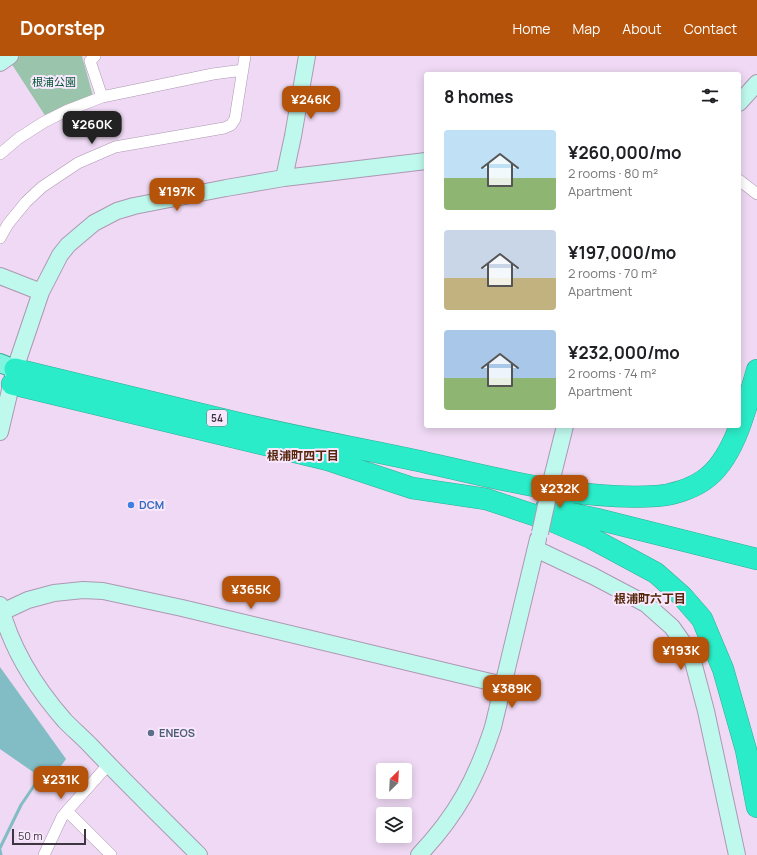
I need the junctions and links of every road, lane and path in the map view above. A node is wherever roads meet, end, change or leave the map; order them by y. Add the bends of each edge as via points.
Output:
1 (10, 56) edge
2 (95, 56) edge
3 (245, 56) edge
4 (307, 56) edge
5 (0, 63) edge
6 (243, 70) junction
7 (757, 83) edge
8 (102, 97) junction
9 (741, 101) edge
10 (0, 154) edge
11 (424, 161) edge
12 (284, 178) junction
13 (741, 182) edge
14 (757, 194) edge
15 (4, 222) edge
16 (0, 238) edge
17 (0, 276) edge
18 (41, 292) junction
19 (757, 370) edge
20 (7, 374) edge
21 (741, 422) edge
22 (564, 428) edge
23 (738, 428) edge
24 (0, 432) edge
25 (532, 486) junction
26 (486, 499) junction
27 (727, 547) junction
28 (536, 549) junction
29 (757, 549) edge
30 (757, 559) edge
31 (1, 610) edge
32 (503, 685) junction
33 (108, 765) junction
34 (757, 806) edge
35 (67, 811) junction
36 (44, 855) edge
37 (111, 855) edge
38 (199, 855) edge
39 (420, 855) edge
40 (737, 855) edge

1 - 5 street
2 - 8 street via 90,61
3 - 6 street
4 - 12 street
6 - 8 street
6 - 15 street via 235,119 230,126 115,148 78,163 42,187
7 - 9 street
8 - 10 street via 50,119 19,138
11 - 12 street
12 - 18 street via 116,211 94,223 68,245
13 - 14 street
15 - 16 street
17 - 18 street
18 - 20 street via 22,346
19 - 21 highway
20 - 24 street
20 - 25 highway, 54
20 - 26 highway, 54 via 328,460 412,488
22 - 28 street, bridge
23 - 25 highway via 725,459 704,480 681,491 658,496 619,496
25 - 27 highway
26 - 27 highway via 526,504
26 - 34 highway via 552,521 591,538 656,572 682,596 702,619 723,670 746,750
27 - 29 highway
27 - 30 highway
28 - 32 street
28 - 40 street via 646,604 672,627 691,654
31 - 32 street via 54,593 103,591
31 - 33 street via 20,656 36,684 66,721
32 - 39 street via 484,754 465,796
33 - 35 street
33 - 38 street
35 - 36 street
35 - 37 street

